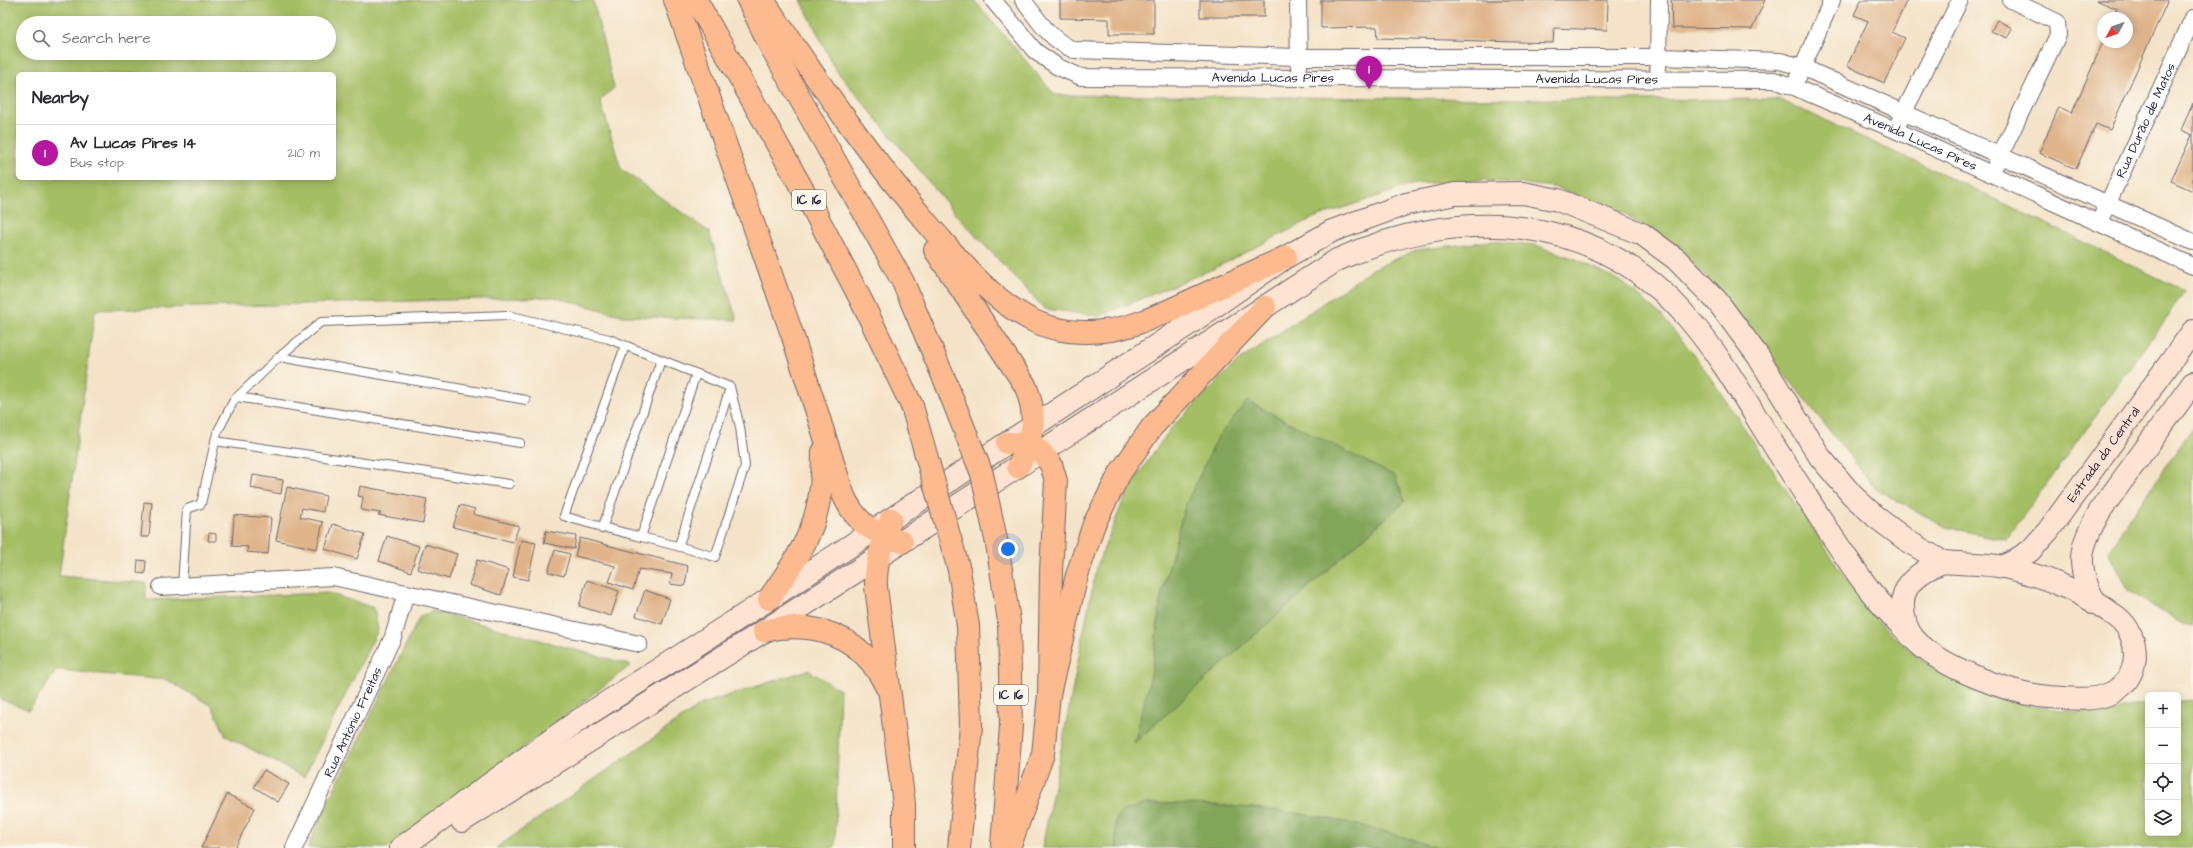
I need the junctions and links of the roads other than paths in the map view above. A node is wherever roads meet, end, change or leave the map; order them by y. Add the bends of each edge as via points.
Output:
1 (675, 0) edge
2 (696, 0) edge
3 (748, 0) edge
4 (763, 0) edge
5 (993, 0) edge
6 (1023, 0) edge
7 (1298, 0) edge
8 (1658, 0) edge
9 (1832, 0) edge
10 (1960, 0) edge
11 (2014, 0) edge
12 (2193, 18) edge
13 (1299, 57) junction
14 (1659, 57) junction
15 (1802, 67) junction
16 (1300, 76) junction
17 (1657, 79) junction
18 (1794, 87) junction
19 (1904, 113) junction
20 (1895, 130) junction
21 (2000, 156) junction
22 (1991, 174) junction
23 (899, 191) junction
24 (2108, 204) junction
25 (2099, 223) junction
26 (2193, 242) edge
27 (1286, 257) junction
28 (2193, 266) edge
29 (1264, 307) junction
30 (2193, 331) edge
31 (625, 346) junction
32 (279, 357) junction
33 (661, 360) junction
34 (696, 374) junction
35 (2193, 383) edge
36 (730, 387) junction
37 (237, 397) junction
38 (526, 400) dead end
39 (819, 417) junction
40 (216, 440) junction
41 (1034, 440) junction
42 (520, 443) dead end
43 (1007, 443) joint
44 (509, 484) dead end
45 (602, 529) junction
46 (641, 537) junction
47 (886, 537) junction
48 (679, 545) junction
49 (1943, 562) junction
50 (2004, 567) junction
51 (182, 586) junction
52 (161, 588) dead end
53 (406, 594) junction
54 (769, 599) junction
55 (2095, 602) junction
56 (764, 631) junction
57 (1914, 639) junction
58 (640, 644) dead end
59 (889, 692) junction
60 (1049, 694) junction
61 (294, 848) edge
62 (401, 848) edge
63 (423, 848) edge
64 (904, 848) edge
65 (959, 848) edge
66 (1002, 848) edge
67 (1009, 848) edge

1 - 39 highway
2 - 65 highway, IC 16, bridge via 808,199 861,300 912,406 959,570 968,626 971,726
3 - 66 highway, IC 16, bridge via 770,45 903,282 982,474 997,544 1009,621 1011,726
4 - 23 highway via 827,96
5 - 16 street, Avenida Lucas Pires via 1035,51 1058,67 1081,77
6 - 13 street, Avenida Lucas Pires via 1050,35 1074,50
7 - 13 street
8 - 14 street
9 - 15 street
10 - 19 street
11 - 21 street via 2057,22 2058,35
12 - 24 street, Rua Durão de Matos
13 - 14 street, Avenida Lucas Pires
13 - 16 street
14 - 15 street, Avenida Lucas Pires via 1780,62
14 - 17 street
15 - 18 street
15 - 19 street, Avenida Lucas Pires
16 - 17 street, Avenida Lucas Pires
17 - 18 street, Avenida Lucas Pires via 1774,80
18 - 20 street, Avenida Lucas Pires
19 - 20 street
19 - 21 street, Avenida Lucas Pires
20 - 22 street, Avenida Lucas Pires
21 - 22 street
21 - 24 street, Avenida Lucas Pires
22 - 25 street, Avenida Lucas Pires
23 - 27 highway via 964,266 992,293 1027,318 1067,331 1103,331 1143,322
23 - 41 highway via 940,258 1025,385 1033,409
24 - 25 street, Rua Durão de Matos
24 - 26 street, Avenida Lucas Pires
25 - 28 street, Avenida Lucas Pires
27 - 41 main road via 1189,324
27 - 49 main road via 1332,231 1406,204 1455,194 1523,193 1558,200 1642,234 1676,259 1717,301 1758,356 1820,457 1852,495 1877,518
29 - 41 main road
29 - 57 main road via 1337,260 1368,246 1419,232 1458,226 1503,225 1576,239 1649,281 1686,317 1731,374 1785,463 1871,591
29 - 60 highway via 1152,427 1120,473 1094,524 1077,575
30 - 50 main road, Estrada da Central via 2048,531 2030,551
31 - 32 lane via 609,339 507,315 321,322
31 - 33 lane
31 - 45 lane via 564,516
32 - 37 lane
32 - 38 lane
33 - 34 lane
33 - 45 lane
34 - 36 lane
34 - 46 lane
35 - 55 main road via 2100,511 2088,532 2082,554 2082,570
36 - 48 lane
36 - 48 lane via 740,427 745,466 716,557
37 - 40 lane via 217,433
37 - 42 lane
39 - 47 highway via 848,504 860,522
39 - 54 highway via 824,447 821,499 815,521 798,558
40 - 44 lane
40 - 51 lane via 200,504 187,509
41 - 43 highway
41 - 47 main road via 1018,467
41 - 60 highway via 1051,464 1056,480 1051,571
43 - 47 main road
45 - 46 lane
46 - 48 lane
47 - 54 main road
47 - 56 main road
47 - 59 highway via 876,572 876,587
49 - 50 main road
49 - 57 main road via 1917,576 1905,593 1904,620
50 - 55 main road via 2065,588
51 - 52 street
51 - 53 street via 333,577
53 - 58 street
53 - 61 street, Rua António Freitas via 393,637
54 - 62 main road via 579,720
55 - 57 main road via 2126,626 2133,638 2136,656 2124,684 2097,698 2040,696 2013,690 1982,680 1949,663
56 - 59 highway via 797,626 831,633 860,650 882,677
56 - 63 main road
59 - 64 highway via 904,804
60 - 67 highway via 1043,754

